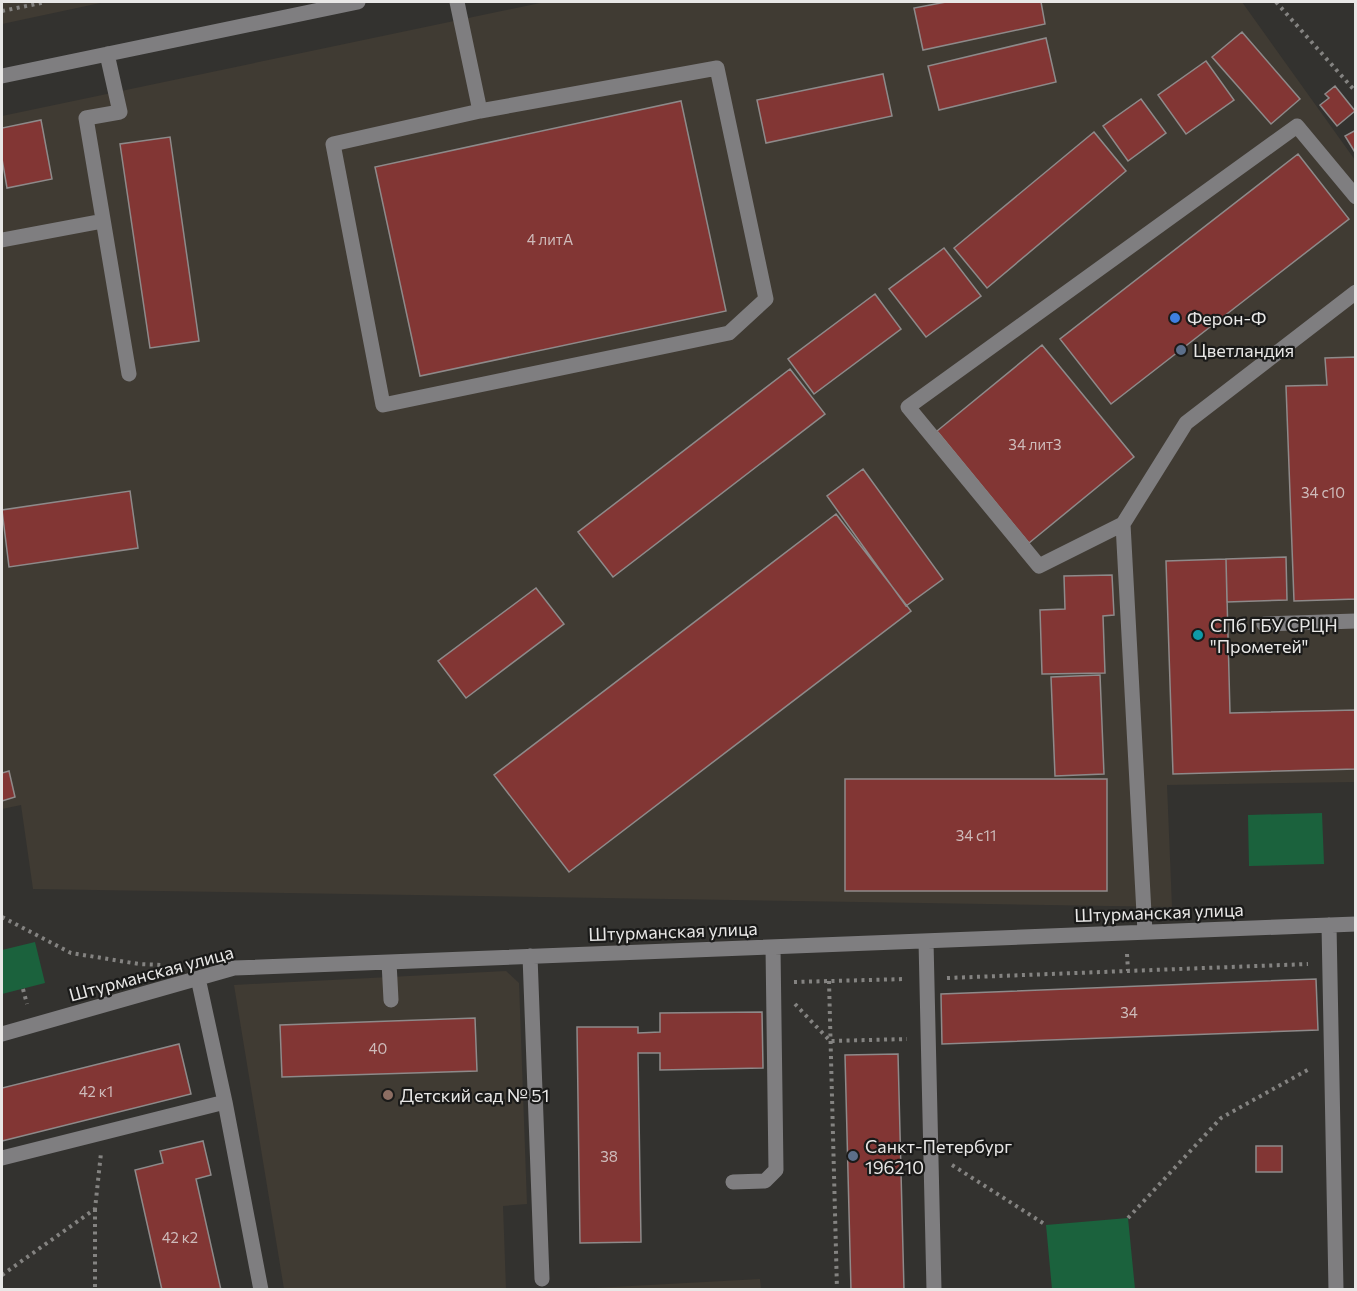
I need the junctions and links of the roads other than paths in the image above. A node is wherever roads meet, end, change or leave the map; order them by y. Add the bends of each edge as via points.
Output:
1 (358, 2) edge
2 (457, 2) edge
3 (107, 54) junction
4 (2, 76) edge
5 (480, 111) junction
6 (1356, 197) edge
7 (103, 221) junction
8 (2, 240) edge
9 (1356, 292) edge
10 (129, 374) dead end
11 (1123, 524) junction
12 (1356, 621) edge
13 (1264, 624) dead end
14 (1356, 924) edge
15 (1329, 925) junction
16 (1145, 932) junction
17 (926, 941) junction
18 (773, 947) junction
19 (530, 956) junction
20 (389, 962) junction
21 (198, 978) junction
22 (391, 1000) dead end
23 (2, 1034) edge
24 (225, 1102) junction
25 (2, 1158) edge
26 (733, 1182) dead end
27 (542, 1279) dead end
28 (261, 1290) edge
29 (934, 1290) edge
30 (1336, 1290) edge

1 - 3 street
2 - 5 street
3 - 4 street
3 - 7 street via 120,112 86,118
5 - 5 street via 333,144 383,405 729,333 766,299 717,68
6 - 11 street via 1297,126 908,407 1039,566
7 - 8 street
7 - 10 street
9 - 11 street via 1186,423
11 - 16 street
12 - 13 street
14 - 15 street, Штурманская улица
15 - 16 street, Штурманская улица
15 - 30 street
16 - 17 street, Штурманская улица
17 - 18 street, Штурманская улица
17 - 29 street
18 - 19 street, Штурманская улица
18 - 26 street via 776,1170 765,1181
19 - 20 street, Штурманская улица
19 - 27 street
20 - 21 street, Штурманская улица via 234,968
20 - 22 street
21 - 23 street, Штурманская улица
21 - 24 street
24 - 25 street
24 - 28 street

